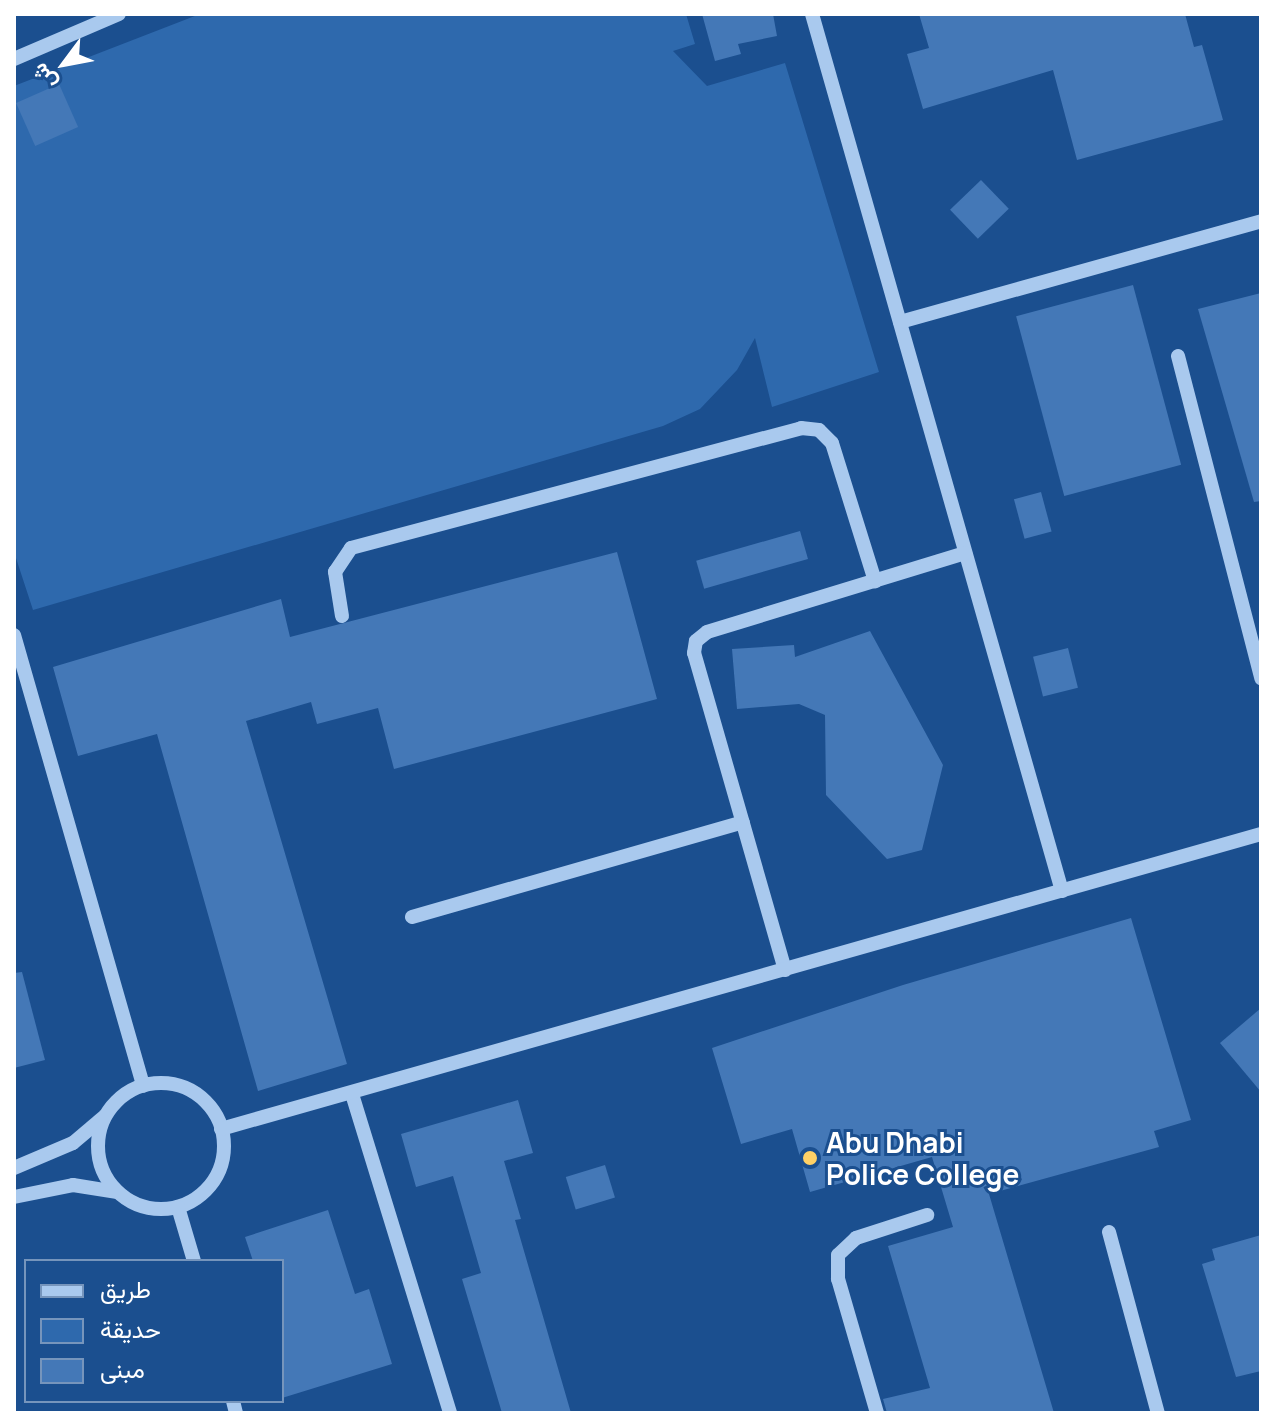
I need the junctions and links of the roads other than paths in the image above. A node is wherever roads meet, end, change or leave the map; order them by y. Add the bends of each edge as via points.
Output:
1 (119, 14) edge
2 (812, 14) edge
3 (14, 59) edge
4 (1261, 221) edge
5 (900, 322) junction
6 (1178, 356) dead end
7 (965, 553) junction
8 (875, 581) junction
9 (342, 616) dead end
10 (14, 635) edge
11 (1261, 678) edge
12 (743, 822) junction
13 (1261, 834) edge
14 (1062, 891) junction
15 (412, 917) dead end
16 (785, 970) junction
17 (143, 1086) junction
18 (352, 1094) junction
19 (105, 1116) junction
20 (221, 1129) junction
21 (14, 1168) edge
22 (117, 1192) junction
23 (14, 1197) edge
24 (178, 1207) junction
25 (927, 1215) dead end
26 (1109, 1232) dead end
27 (193, 1259) edge
28 (450, 1413) edge
29 (877, 1413) edge
30 (1158, 1413) edge

1 - 3 lane
2 - 5 lane
4 - 5 lane
5 - 7 lane
6 - 11 lane
7 - 8 lane
7 - 14 lane
8 - 9 lane via 832,443 819,430 801,428 351,548 335,572
8 - 12 lane via 707,632 696,641 694,653
10 - 17 lane
12 - 15 lane
12 - 16 lane
13 - 14 lane
14 - 16 lane
16 - 18 lane
17 - 19 lane via 115,1103
17 - 20 lane via 167,1084 191,1091
18 - 20 lane
18 - 28 lane
19 - 21 lane via 73,1143
19 - 22 lane via 100,1164
20 - 24 lane via 222,1162 216,1177
22 - 23 lane via 73,1185
22 - 24 lane via 146,1208
24 - 27 lane
25 - 29 lane via 856,1238 838,1255 838,1279
26 - 30 lane

